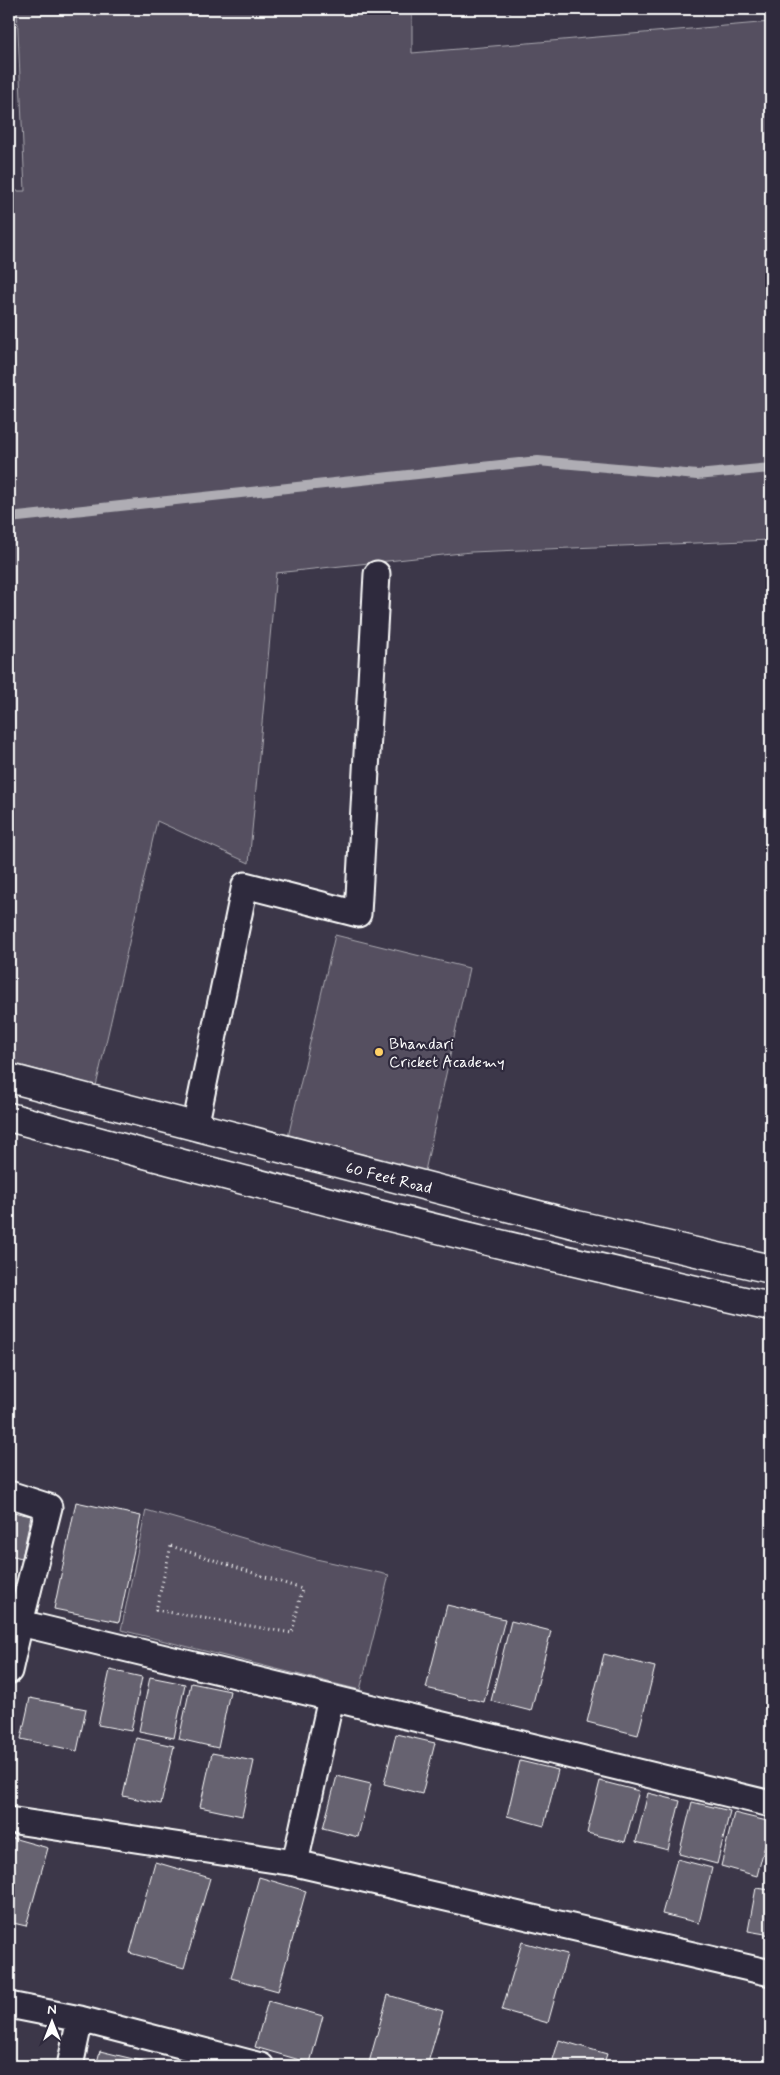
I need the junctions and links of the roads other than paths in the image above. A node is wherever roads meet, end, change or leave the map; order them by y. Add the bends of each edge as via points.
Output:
1 (378, 574) dead end
2 (9, 1078) edge
3 (9, 1116) edge
4 (195, 1127) junction
5 (771, 1269) edge
6 (771, 1308) edge
7 (9, 1494) edge
8 (14, 1622) edge
9 (9, 1671) edge
10 (331, 1698) junction
11 (771, 1804) edge
12 (9, 1820) edge
13 (295, 1863) junction
14 (771, 1973) edge
15 (9, 2005) edge
16 (80, 2019) junction
17 (246, 2064) edge
18 (70, 2066) edge

1 - 4 street via 358,914 245,885
2 - 4 street, 60 Feet Road
3 - 6 street via 568,1262
4 - 5 street, 60 Feet Road via 577,1225
7 - 8 street via 49,1507
8 - 9 street
8 - 10 street
10 - 11 street
10 - 13 street
12 - 13 street
13 - 14 street
15 - 16 street
16 - 17 street
16 - 18 street

